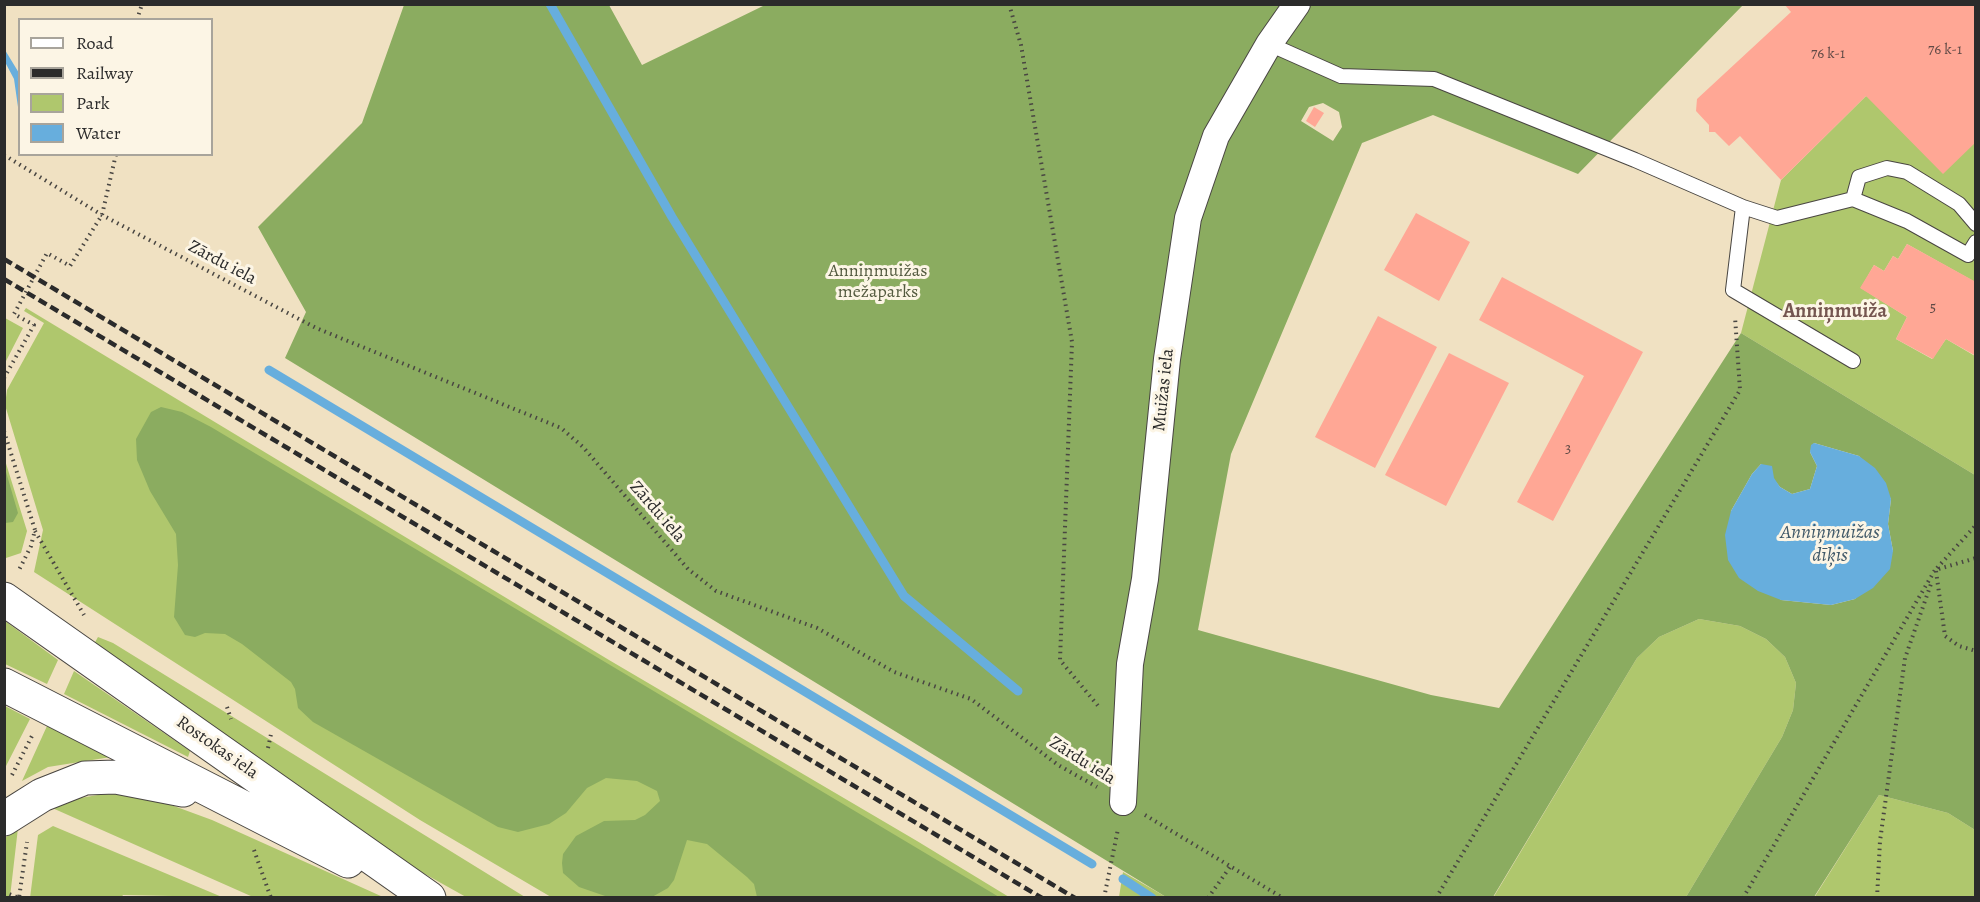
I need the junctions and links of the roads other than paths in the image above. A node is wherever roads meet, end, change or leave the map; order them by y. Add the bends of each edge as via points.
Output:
1 (1297, 4) edge
2 (1269, 44) junction
3 (1853, 199) junction
4 (1743, 207) junction
5 (1976, 224) edge
6 (1976, 242) edge
7 (1853, 361) dead end
8 (11, 586) edge
9 (4, 685) edge
10 (225, 799) junction
11 (1123, 801) road end
12 (17, 825) edge
13 (422, 897) edge
14 (429, 897) edge

1 - 2 street, Muižas iela
2 - 4 lane via 1341,76 1434,79
2 - 11 street, Muižas iela via 1216,136 1188,219 1130,664
3 - 4 lane via 1777,218
3 - 5 lane via 1859,177 1887,168 1907,172 1959,204
3 - 6 lane via 1907,221 1968,255
4 - 7 lane via 1733,290
8 - 14 street, Rostokas iela
9 - 10 street, Rostokas iela
10 - 12 street via 116,777 85,778 42,795
10 - 13 street, Rostokas iela

